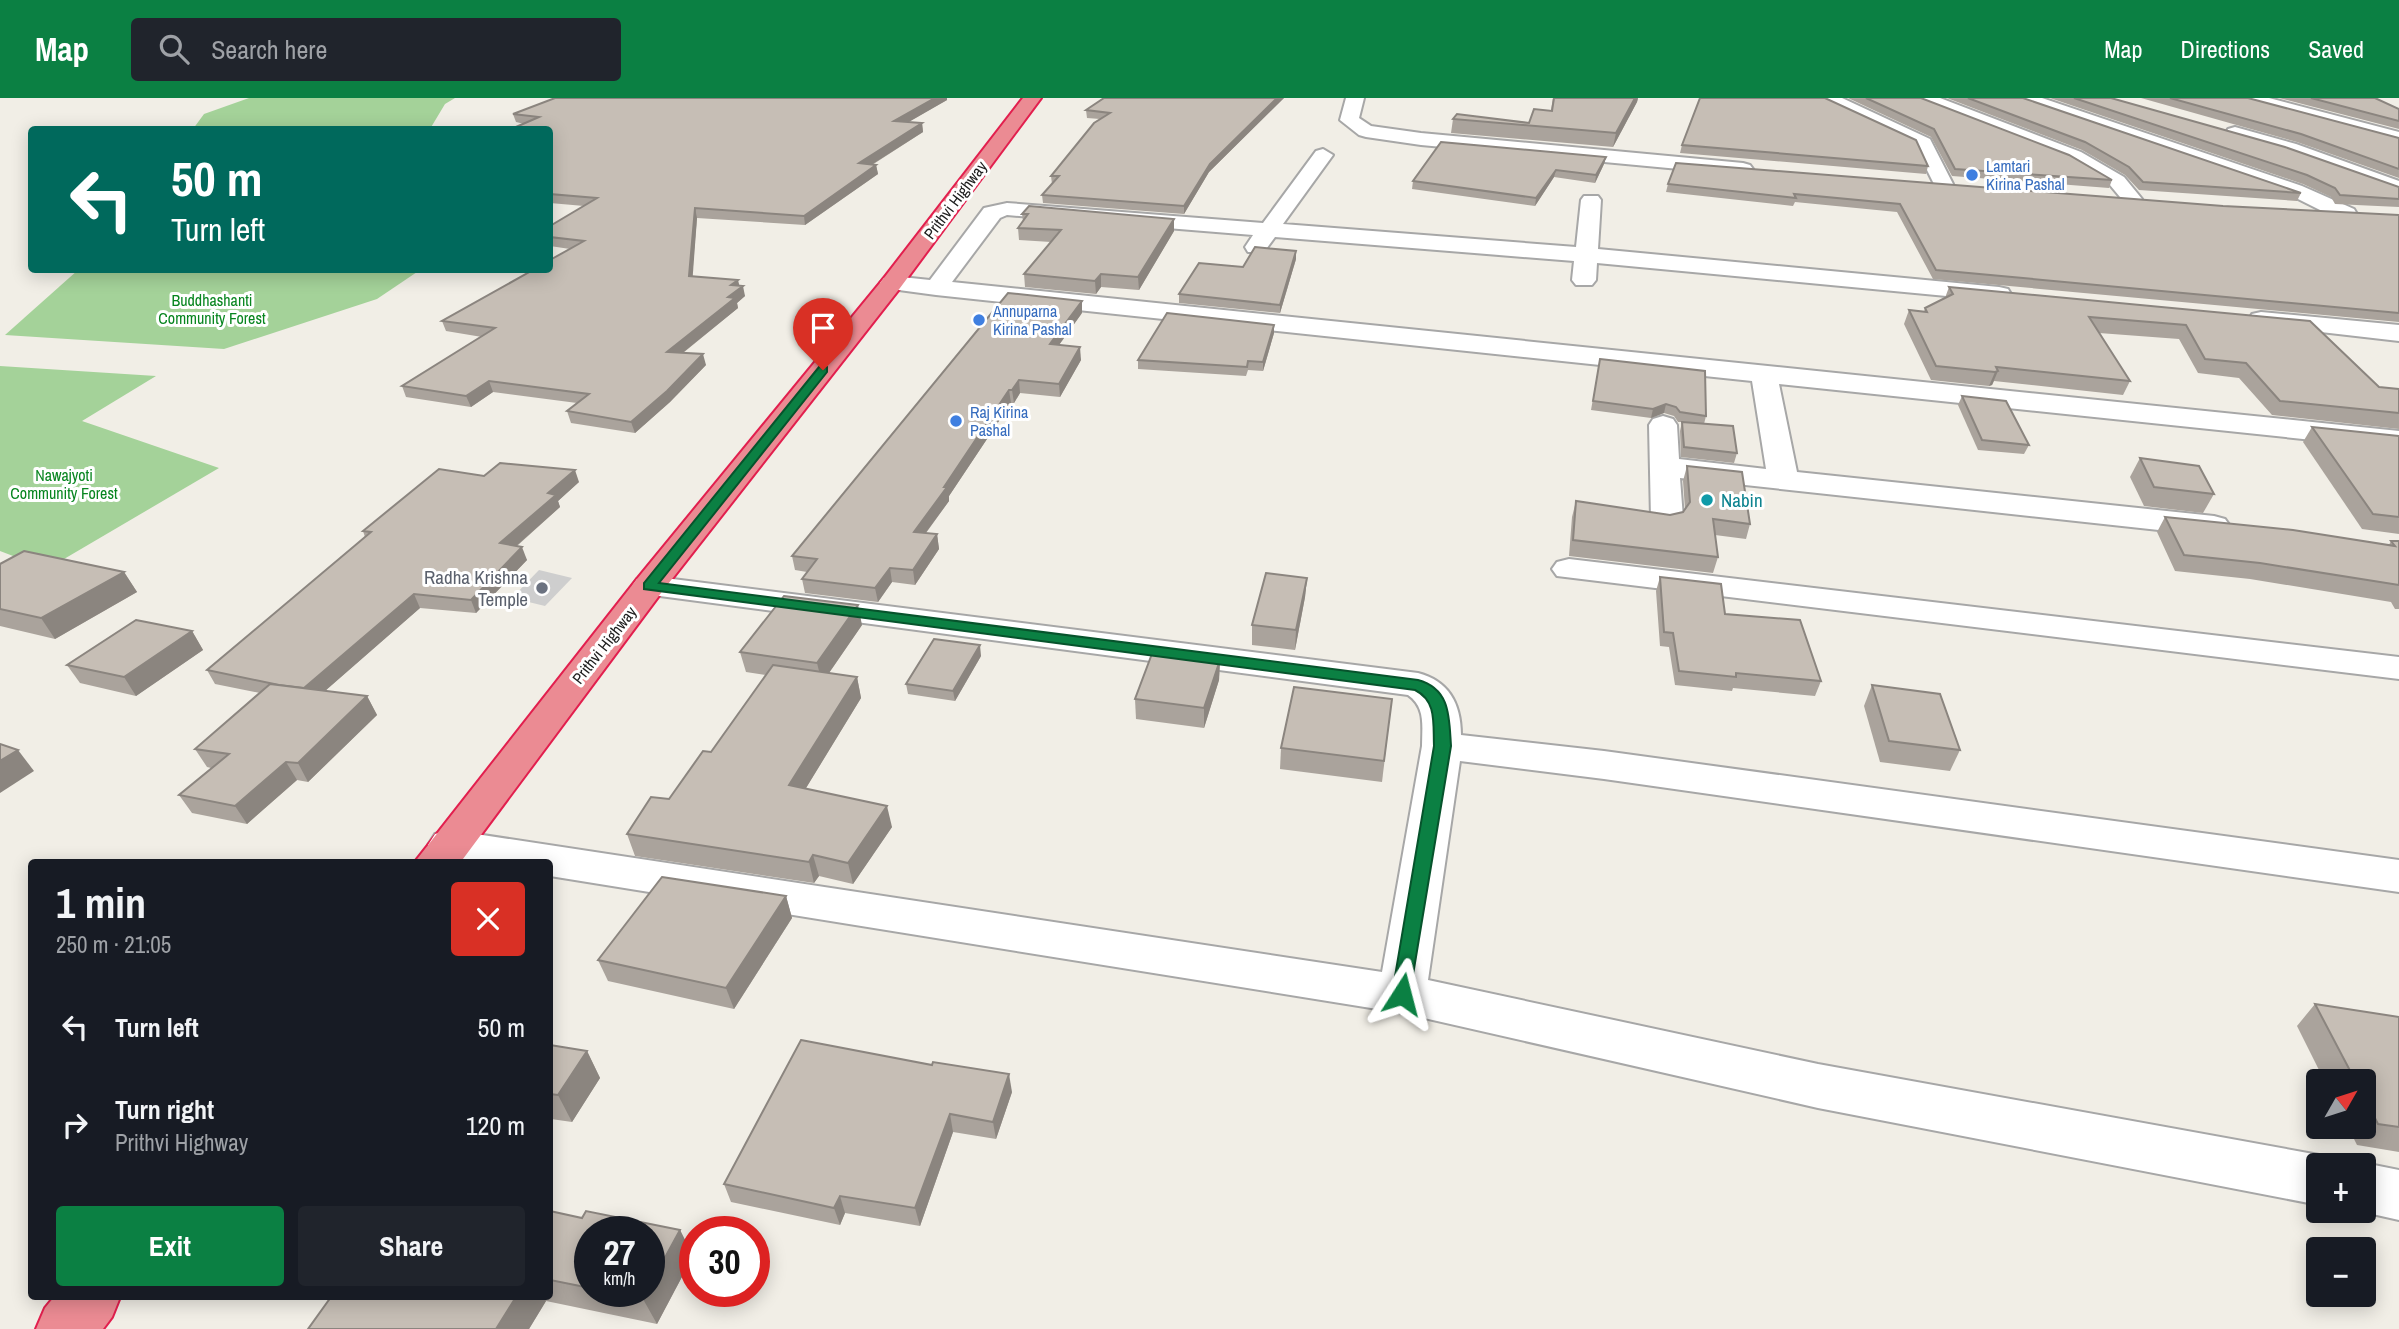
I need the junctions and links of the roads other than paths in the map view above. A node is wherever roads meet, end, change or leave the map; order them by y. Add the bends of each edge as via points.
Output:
1 (1032, 98) edge
2 (1355, 98) edge
3 (1828, 98) edge
4 (1924, 98) edge
5 (2025, 98) edge
6 (2249, 98) edge
7 (2223, 130) edge
8 (2399, 138) edge
9 (1323, 155) dead end
10 (1767, 171) edge
11 (1916, 182) edge
12 (2399, 188) edge
13 (2105, 197) edge
14 (2132, 199) junction
15 (1591, 200) dead end
16 (2157, 201) edge
17 (2295, 211) edge
18 (1268, 229) junction
19 (1253, 252) edge
20 (1586, 256) junction
21 (1584, 280) dead end
22 (892, 283) junction
23 (936, 288) junction
24 (2018, 296) edge
25 (2237, 316) edge
26 (2399, 332) edge
27 (1764, 373) junction
28 (1663, 425) dead end
29 (2399, 440) edge
30 (1666, 467) junction
31 (1783, 479) junction
32 (1667, 518) edge
33 (2248, 530) edge
34 (1569, 569) dead end
35 (649, 586) junction
36 (2399, 668) edge
37 (1443, 746) junction
38 (443, 854) edge
39 (477, 859) edge
40 (553, 870) edge
41 (2399, 876) edge
42 (1402, 994) junction
43 (2306, 1178) edge
44 (2376, 1190) edge
45 (2399, 1195) edge
46 (89, 1300) edge
47 (66, 1329) edge

1 - 22 highway, Prithvi Highway
2 - 10 street via 1349,120 1366,131
3 - 11 street via 1923,143 1950,185
4 - 14 street via 2074,156 2117,181
5 - 17 street via 2353,214
6 - 8 street
7 - 12 street via 2289,148
9 - 18 street
13 - 14 street
14 - 16 street
15 - 20 street
18 - 19 street
18 - 20 street
18 - 23 street via 1007,209 992,214
20 - 21 street
20 - 24 street
22 - 23 street
22 - 35 highway, Prithvi Highway
23 - 27 street
25 - 26 street
27 - 29 street
27 - 31 street
28 - 30 street
30 - 31 street
30 - 32 street
31 - 33 street
34 - 36 street
35 - 37 street via 1418,685 1432,692 1440,706
35 - 38 highway, Prithvi Highway
37 - 41 street
37 - 42 street
38 - 39 street
40 - 42 street
42 - 43 street via 1818,1086
44 - 45 street
46 - 47 highway

